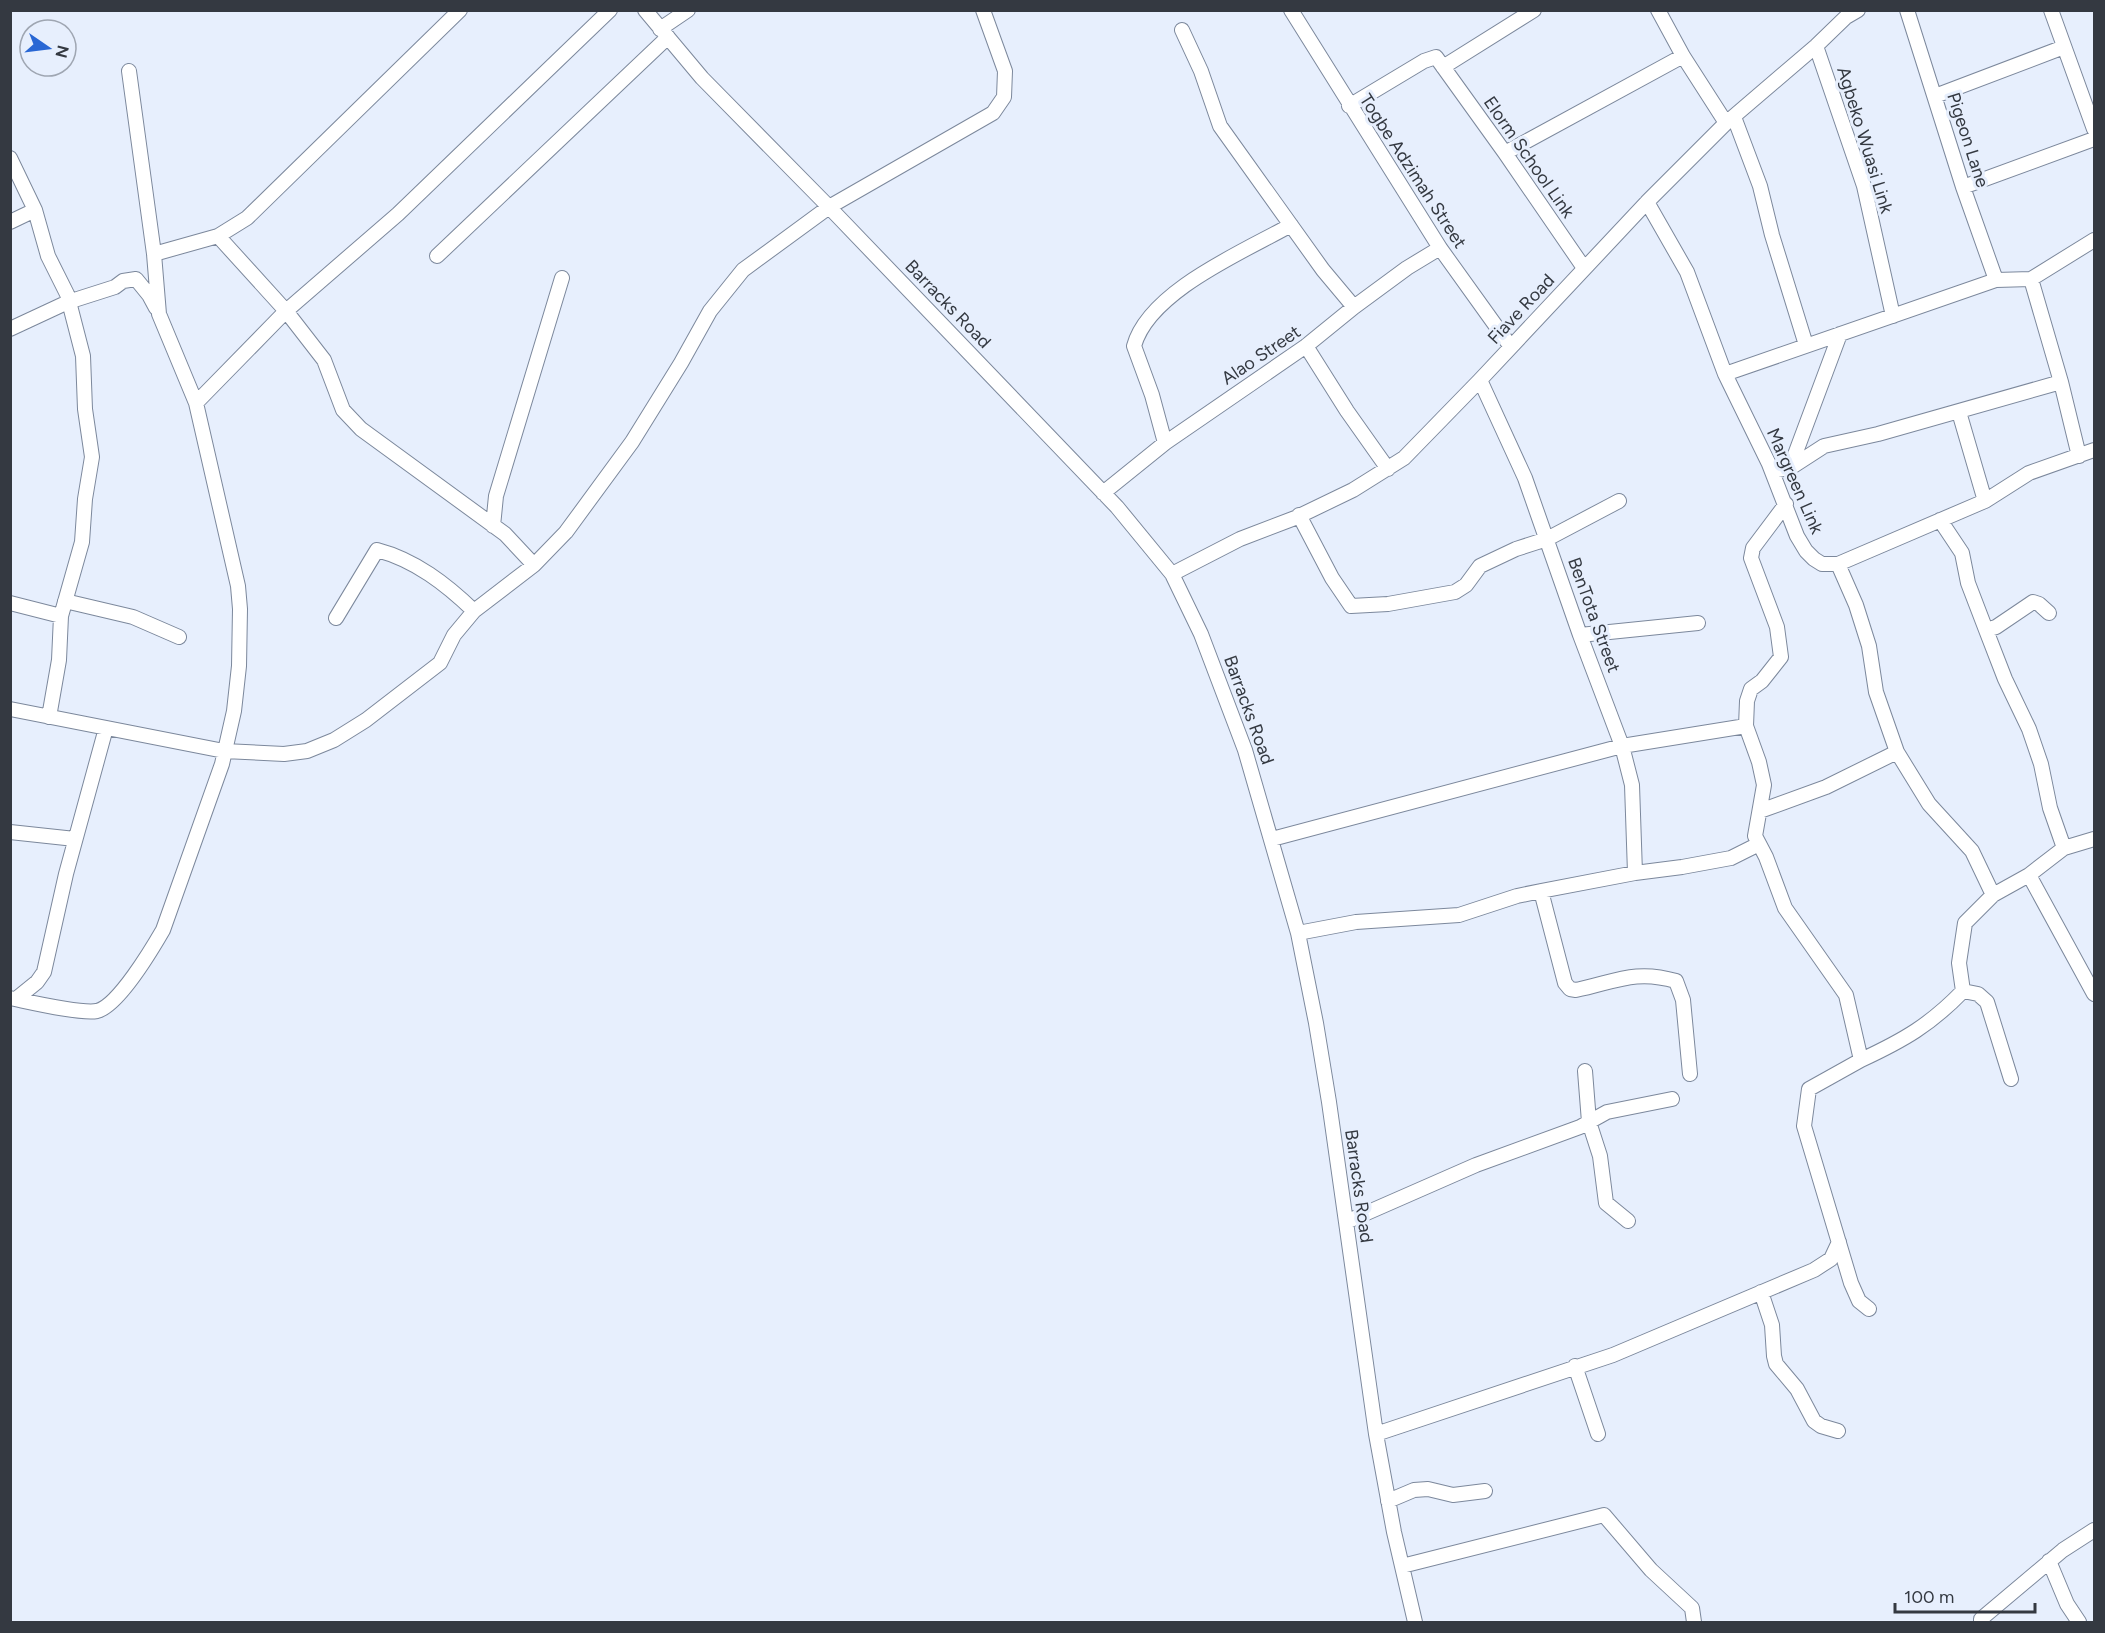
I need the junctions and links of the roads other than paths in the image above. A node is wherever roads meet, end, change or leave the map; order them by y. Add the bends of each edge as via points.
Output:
1 (460, 10) edge
2 (610, 10) edge
3 (645, 10) edge
4 (688, 10) edge
5 (983, 10) edge
6 (1534, 10) edge
7 (1658, 10) edge
8 (1907, 10) edge
9 (2050, 10) edge
10 (1296, 12) edge
11 (1849, 13) edge
12 (1182, 30) dead end
13 (664, 33) junction
14 (1816, 46) junction
15 (2064, 47) junction
16 (1683, 56) junction
17 (1443, 67) junction
18 (129, 71) dead end
19 (1935, 96) junction
20 (1349, 106) junction
21 (1730, 120) junction
22 (2094, 129) edge
23 (2094, 139) edge
24 (1505, 153) junction
25 (10, 158) edge
26 (1963, 187) junction
27 (1647, 202) junction
28 (829, 207) junction
29 (35, 210) junction
30 (10, 222) edge
31 (1292, 225) junction
32 (218, 236) junction
33 (2094, 240) edge
34 (1440, 248) junction
35 (154, 254) junction
36 (437, 256) dead end
37 (1584, 268) junction
38 (562, 278) dead end
39 (2031, 279) junction
40 (1996, 280) junction
41 (68, 302) junction
42 (1354, 307) junction
43 (286, 311) junction
44 (159, 314) junction
45 (1893, 316) junction
46 (10, 329) edge
47 (1840, 334) junction
48 (1806, 345) junction
49 (1306, 346) junction
50 (1511, 347) junction
51 (1725, 374) junction
52 (1480, 380) junction
53 (2061, 382) junction
54 (196, 403) junction
55 (1959, 412) junction
56 (1165, 443) junction
57 (2094, 450) edge
58 (2079, 456) junction
59 (1790, 468) junction
60 (1388, 470) junction
61 (1772, 471) junction
62 (1103, 494) junction
63 (1619, 501) dead end
64 (1985, 501) junction
65 (1786, 504) junction
66 (1299, 515) junction
67 (1940, 520) junction
68 (493, 526) junction
69 (1547, 539) junction
70 (1838, 564) junction
71 (534, 565) junction
72 (1172, 574) junction
73 (65, 601) junction
74 (10, 603) edge
75 (474, 611) junction
76 (2049, 614) dead end
77 (61, 616) junction
78 (336, 618) dead end
79 (1698, 622) dead end
80 (1986, 630) junction
81 (1580, 635) junction
82 (179, 638) dead end
83 (10, 709) edge
84 (49, 717) junction
85 (1746, 726) junction
86 (106, 728) junction
87 (1622, 746) junction
88 (224, 751) junction
89 (1897, 752) junction
90 (1760, 811) junction
91 (10, 832) edge
92 (2094, 838) edge
93 (75, 839) junction
94 (1272, 839) junction
95 (1759, 844) junction
96 (2064, 848) junction
97 (1635, 873) junction
98 (2030, 875) junction
99 (1540, 891) junction
100 (1993, 895) junction
101 (1298, 933) junction
102 (1963, 991) junction
103 (2094, 994) edge
104 (13, 999) edge
105 (1861, 1060) junction
106 (1585, 1071) dead end
107 (1690, 1074) dead end
108 (2011, 1079) dead end
109 (1672, 1099) dead end
110 (1589, 1122) junction
111 (1628, 1221) dead end
112 (1346, 1222) junction
113 (1839, 1242) junction
114 (1761, 1292) junction
115 (1869, 1309) dead end
116 (1575, 1366) junction
117 (1838, 1431) dead end
118 (1376, 1434) junction
119 (1598, 1434) dead end
120 (1485, 1491) dead end
121 (1388, 1501) junction
122 (2094, 1530) edge
123 (2049, 1561) junction
124 (1402, 1566) junction
125 (1415, 1623) edge
126 (1694, 1623) edge
127 (1981, 1623) edge
128 (2079, 1623) edge

1 - 32 street via 247,218
2 - 43 street via 398,214
3 - 13 street, Barracks Road
4 - 13 street
5 - 28 street via 1005,71 1004,98 993,113
6 - 17 street
7 - 16 street
8 - 19 street, Pigeon Lane
9 - 15 street
10 - 20 street, Togbe Adzimah Street
11 - 14 street, Fiave Road
12 - 31 street via 1220,126
13 - 28 street, Barracks Road via 702,78
13 - 36 street
14 - 21 street, Fiave Road
14 - 45 street, Agbeko Wuasi Link via 1864,186
15 - 19 street
15 - 22 street
16 - 21 street
16 - 24 street
17 - 20 street via 1436,57 1429,58
17 - 24 street, Elorm School Link
18 - 35 street
19 - 26 street, Pigeon Lane
20 - 34 street, Togbe Adzimah Street
21 - 27 street, Fiave Road
21 - 48 street via 1760,186
23 - 26 street
24 - 37 street, Elorm School Link
25 - 29 street
26 - 40 street, Pigeon Lane
27 - 37 street, Fiave Road
27 - 51 street, Margreen Link via 1687,272
28 - 62 street, Barracks Road
28 - 71 street via 743,270 710,311 632,442 566,532
29 - 30 street
29 - 41 street via 48,256
31 - 42 street
31 - 56 street via 1179,288 1149,317 1134,345
32 - 35 street
32 - 43 street
33 - 39 street
34 - 42 street, Alao Street
34 - 50 street, Togbe Adzimah Street
35 - 44 street
37 - 50 street, Fiave Road
38 - 68 street via 496,496
39 - 40 street
39 - 53 street
40 - 45 street
41 - 44 street via 116,287 123,280 136,279
41 - 46 street
41 - 73 street via 83,356 92,457 82,542
42 - 49 street, Alao Street
43 - 54 street
43 - 68 street via 324,360 343,410 361,429
44 - 54 street
45 - 47 street
47 - 48 street
47 - 59 street
48 - 51 street
49 - 56 street, Alao Street
49 - 60 street
50 - 52 street, Fiave Road
51 - 61 street, Margreen Link
52 - 60 street, Fiave Road
52 - 69 street, BenTota Street via 1525,478
53 - 55 street
53 - 58 street
54 - 88 street via 238,586 239,666
55 - 59 street via 1824,446
55 - 64 street
56 - 62 street, Alao Street
57 - 58 street
58 - 64 street via 2029,473
59 - 61 street
60 - 66 street, Fiave Road
61 - 65 street, Margreen Link
62 - 72 street, Barracks Road
63 - 69 street
64 - 67 street
65 - 70 street, Margreen Link via 1806,551 1822,564
65 - 85 street via 1753,548 1750,558 1777,627 1781,657 1762,681 1751,688
66 - 69 street via 1351,606 1455,592 1466,585 1480,566
66 - 72 street, Fiave Road via 1240,539
67 - 70 street
67 - 80 street via 1962,553 1968,583
68 - 71 street
69 - 81 street, BenTota Street
70 - 89 street via 1869,646 1876,692
71 - 75 street
72 - 94 street, Barracks Road via 1220,680
73 - 77 street
73 - 82 street via 132,617
74 - 77 street
75 - 78 street via 428,571 377,550
75 - 88 street via 454,635 440,663 334,740 307,751 284,754
76 - 80 street via 2033,602
77 - 84 street via 59,660
79 - 81 street
80 - 96 street via 2030,729
81 - 87 street, BenTota Street
83 - 84 street
84 - 86 street
85 - 87 street
85 - 90 street via 1764,785
86 - 88 street
86 - 93 street
87 - 94 street
87 - 97 street, BenTota Street via 1632,784
88 - 104 street via 163,930 117,997 103,1009 86,1011
89 - 90 street via 1826,787
89 - 100 street via 1929,804 1972,851
90 - 95 street via 1755,836
91 - 93 street
92 - 96 street
93 - 104 street via 44,972
94 - 101 street, Barracks Road
95 - 97 street via 1731,858
95 - 105 street via 1785,908 1846,995
96 - 98 street
97 - 99 street
98 - 100 street
98 - 103 street
99 - 101 street via 1459,915 1356,922
99 - 107 street via 1565,983 1570,989 1634,975 1676,981 1683,1000
100 - 102 street via 1965,923 1959,963
101 - 112 street, Barracks Road via 1316,1023
102 - 105 street via 1941,1014 1900,1042
102 - 108 street via 1978,994 1987,1002
105 - 113 street via 1809,1089 1804,1126
106 - 110 street
109 - 110 street via 1608,1112
110 - 111 street via 1600,1156 1606,1203
110 - 112 street via 1476,1165
112 - 118 street, Barracks Road
113 - 114 street via 1825,1264
113 - 115 street via 1854,1293
114 - 116 street
114 - 117 street via 1772,1325 1776,1364 1797,1389 1814,1421
116 - 118 street
116 - 119 street
118 - 121 street, Barracks Road
120 - 121 street via 1453,1495 1414,1490
121 - 124 street, Barracks Road
122 - 123 street
123 - 127 street
123 - 128 street
124 - 125 street, Barracks Road
124 - 126 street via 1604,1515 1651,1570 1692,1608

